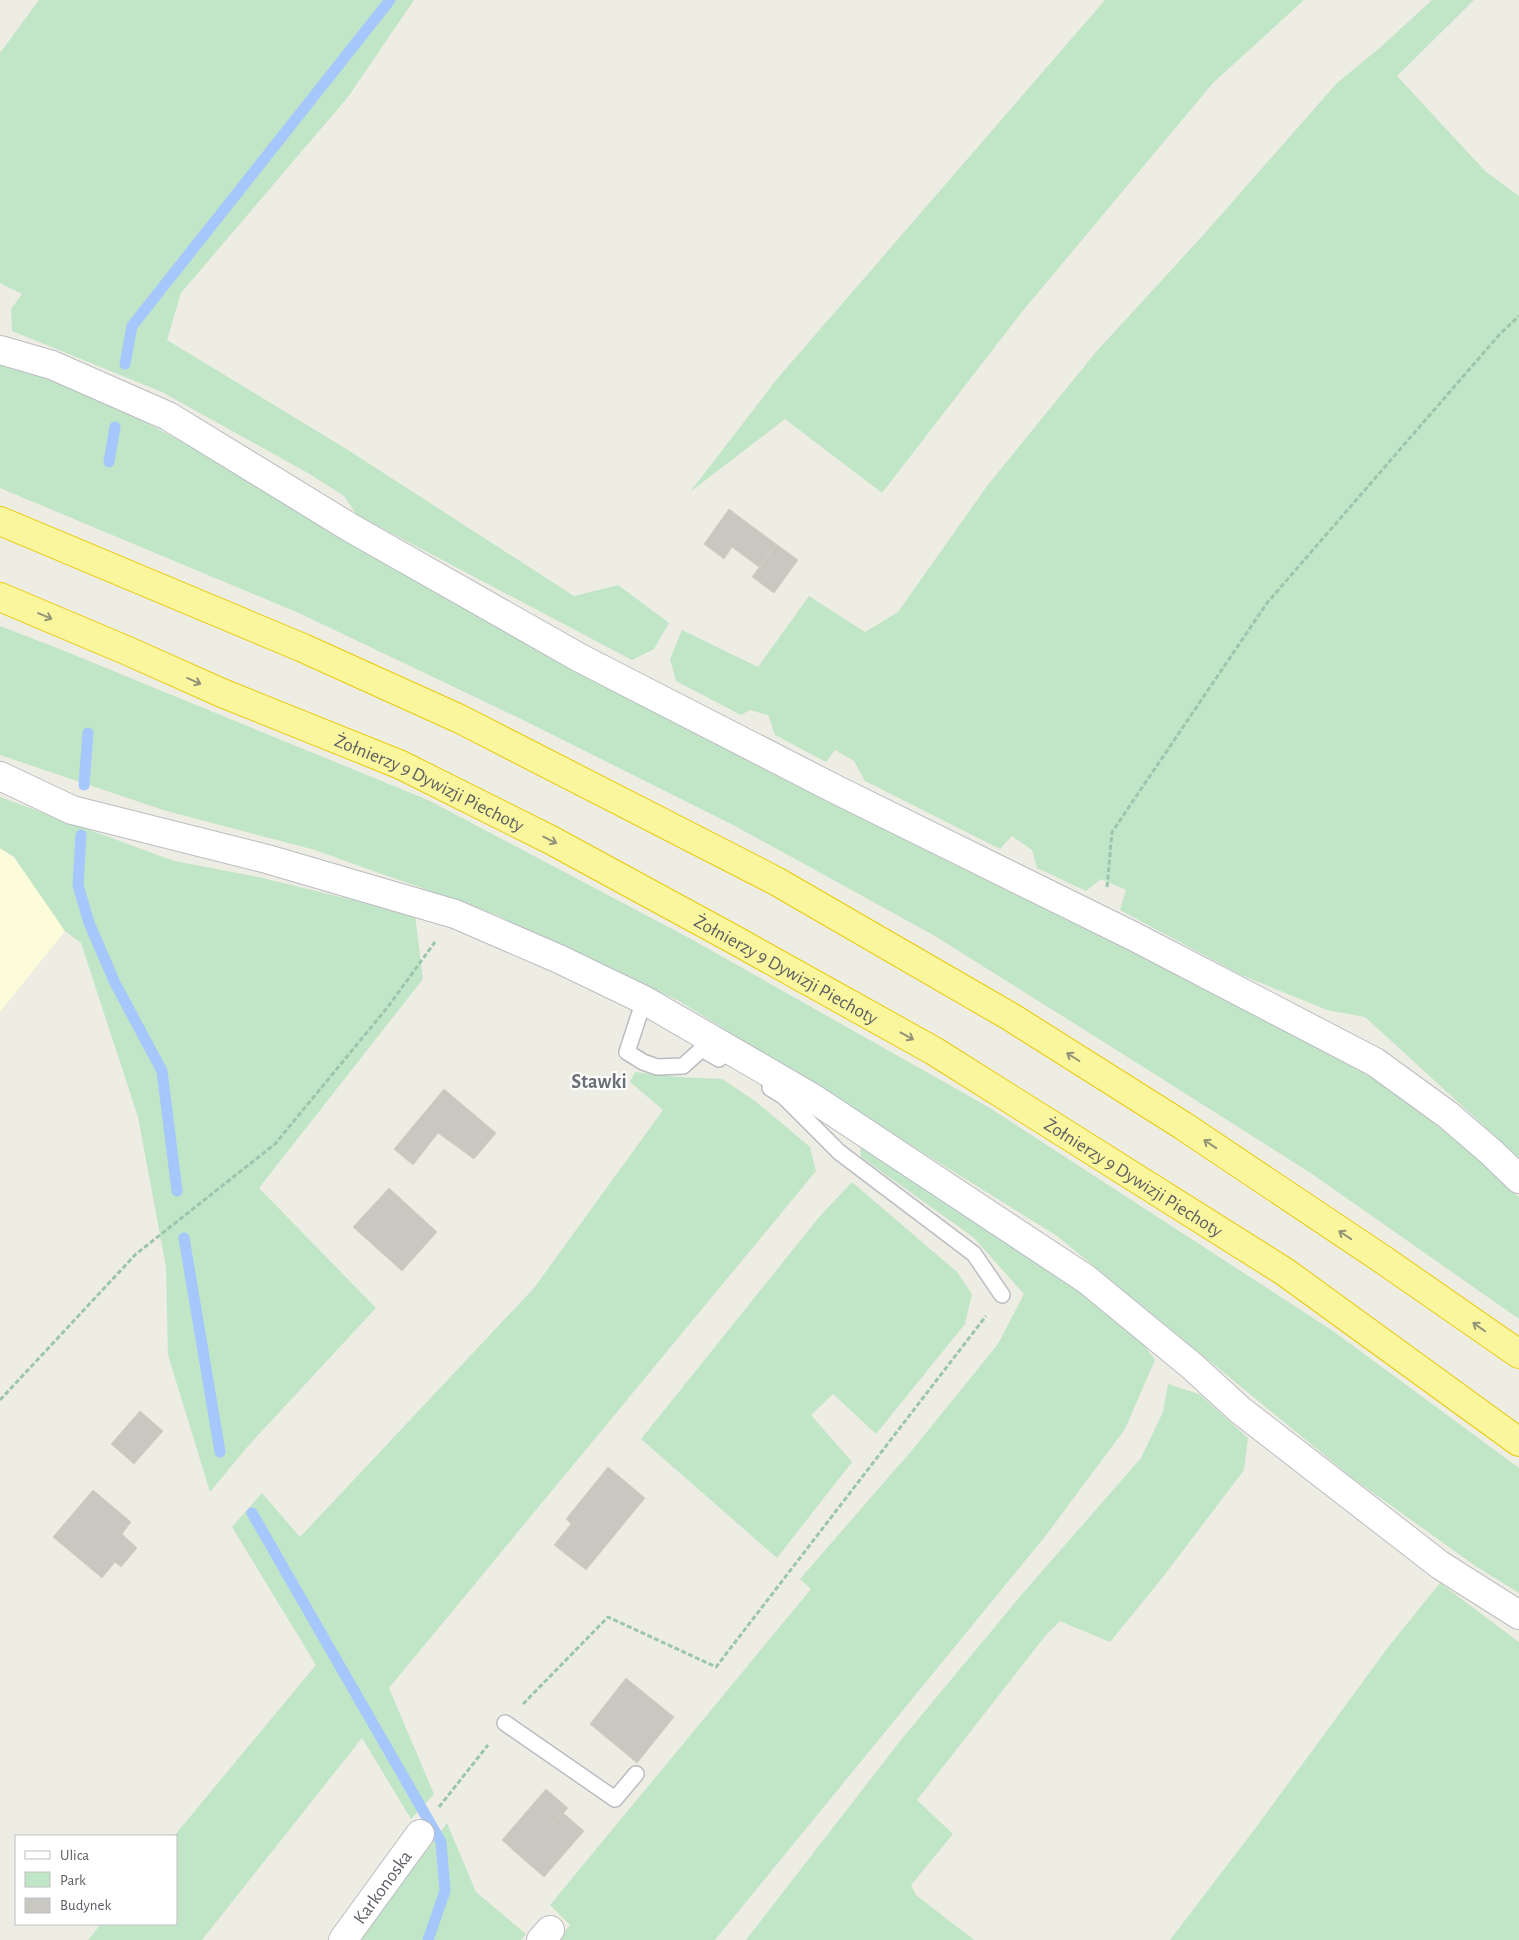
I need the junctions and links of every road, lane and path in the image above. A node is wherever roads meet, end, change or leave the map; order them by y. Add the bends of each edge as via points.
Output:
1 (1519, 316) edge
2 (0, 350) edge
3 (0, 521) edge
4 (0, 597) edge
5 (0, 776) edge
6 (455, 914) junction
7 (1095, 917) junction
8 (644, 1000) junction
9 (1519, 1179) edge
10 (1002, 1295) joint
11 (1519, 1354) edge
12 (0, 1400) edge
13 (1519, 1442) edge
14 (1519, 1614) edge
15 (505, 1723) junction
16 (636, 1774) dead end
17 (452, 1788) dead end
18 (420, 1834) dead end
19 (343, 1940) edge

1 - 7 path via 1499,335 1268,603 1112,832 1106,899
2 - 7 street via 52,365 168,416 351,528 580,658
11 -> 3 highway via 1182,1125 1011,1017 776,881 460,719 303,648
4 -> 13 highway, Żołnierzy 9 Dywizji Piechoty via 222,693 401,765 552,840 768,958 934,1051 1285,1272
5 - 6 street via 72,810 267,860
6 - 8 street
6 - 12 path via 387,1008 275,1144 136,1254
7 - 9 street via 1375,1062 1448,1115
8 - 10 lane via 627,1052 657,1067 683,1066 702,1049 783,1096 839,1152 974,1254
8 - 14 street via 811,1097 1086,1279 1240,1410 1440,1565
10 - 15 path via 716,1667 608,1617
15 - 16 lane via 615,1799
15 - 17 path
18 - 19 street, Karkonoska

